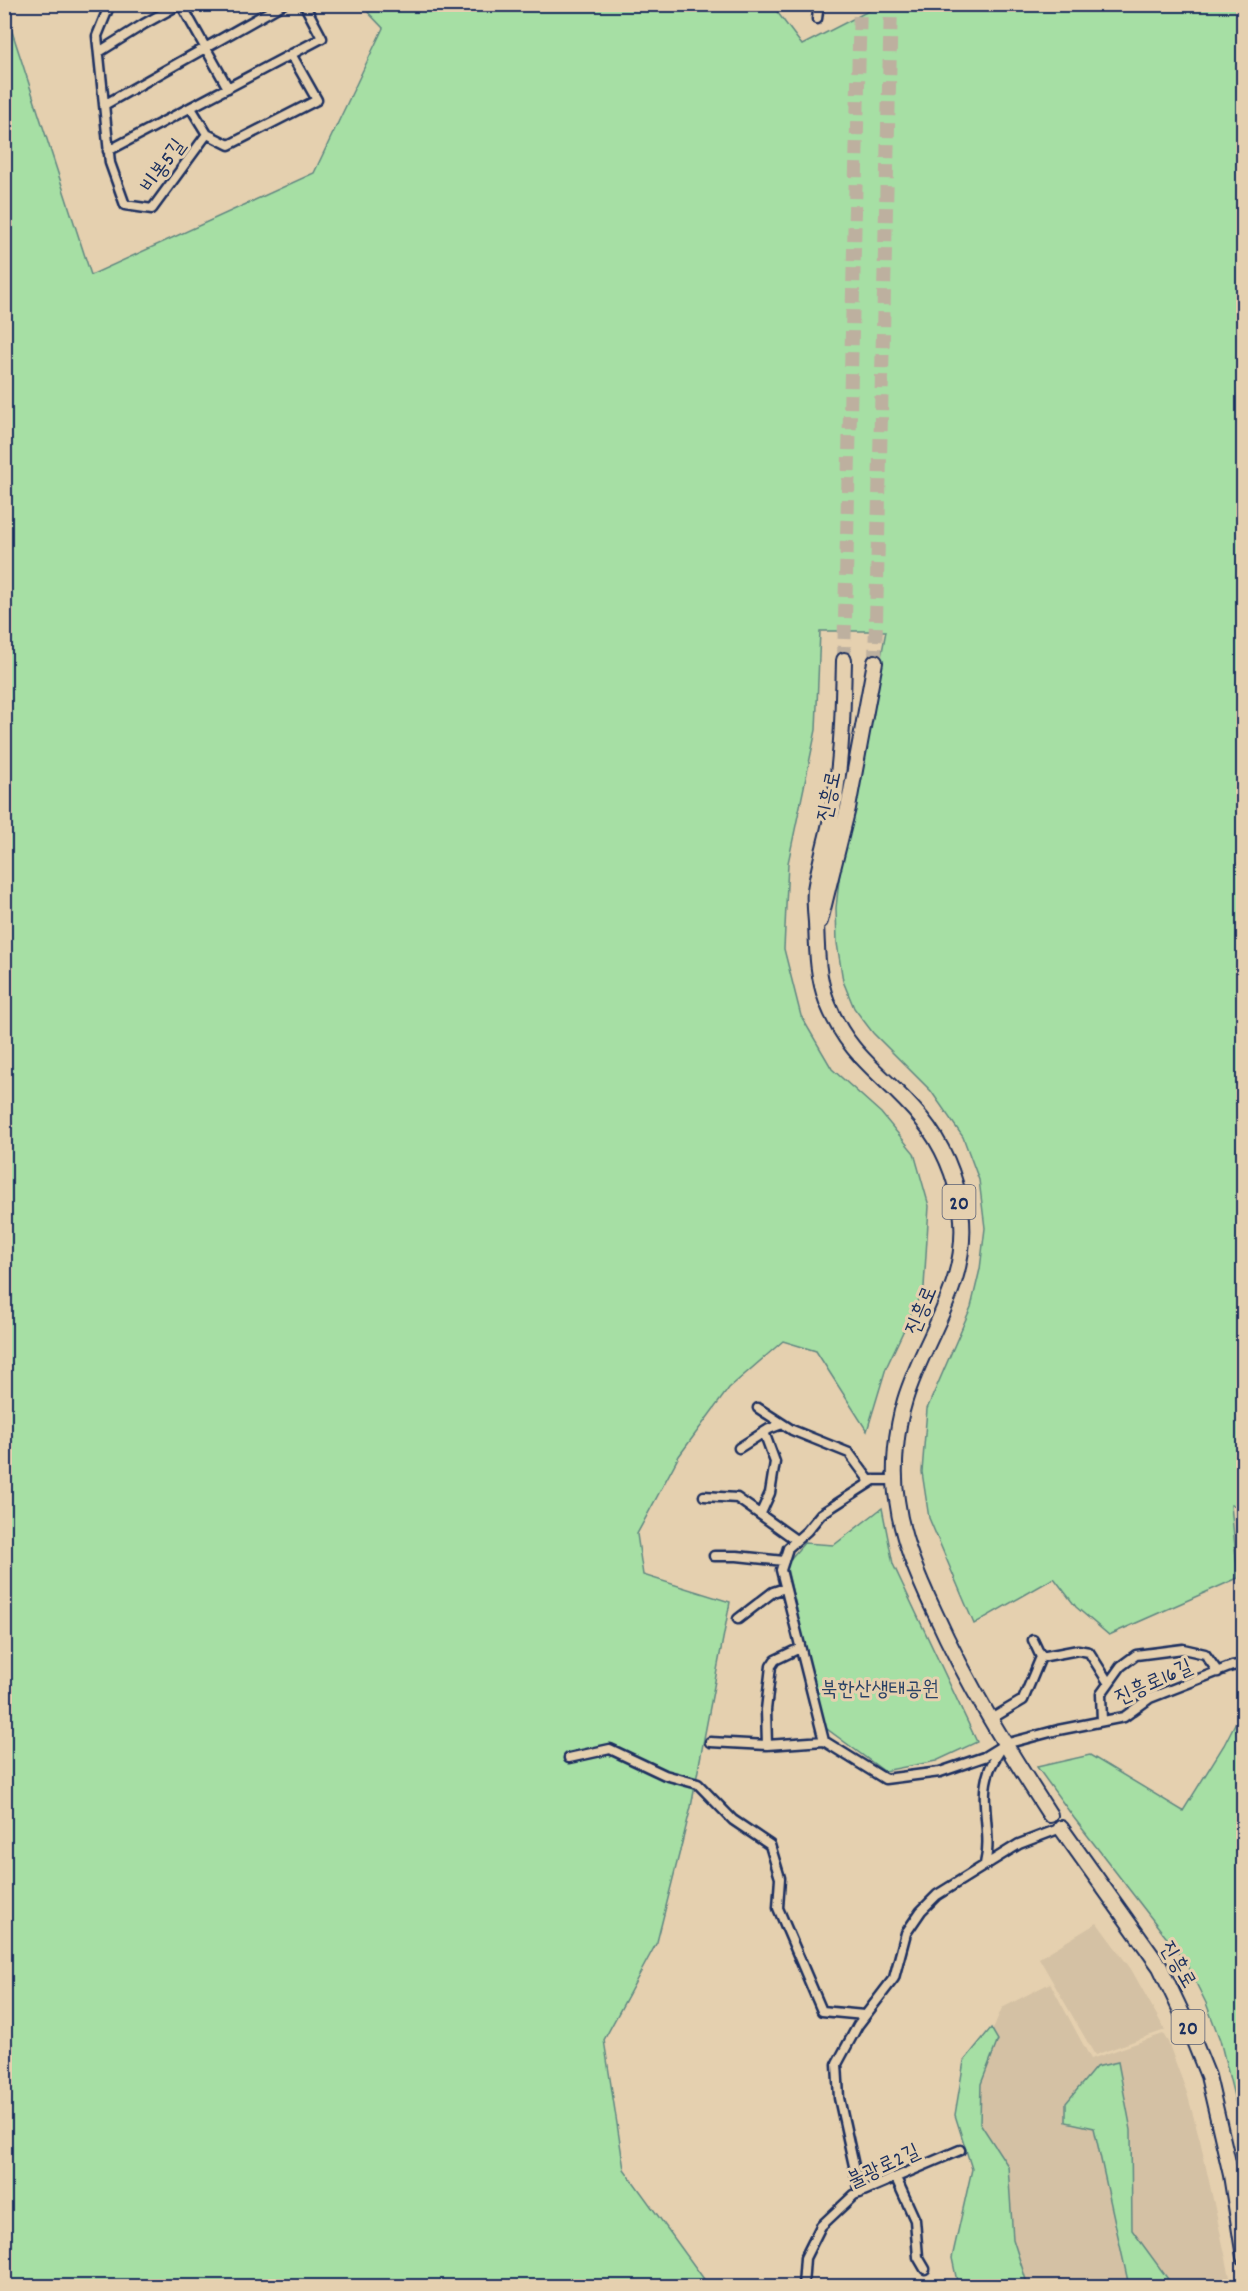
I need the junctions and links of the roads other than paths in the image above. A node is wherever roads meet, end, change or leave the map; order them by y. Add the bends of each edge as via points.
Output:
1 (110, 4) edge
2 (181, 4) edge
3 (283, 4) edge
4 (304, 4) edge
5 (819, 4) edge
6 (817, 19) dead end
7 (206, 48) junction
8 (99, 52) junction
9 (291, 54) junction
10 (228, 88) junction
11 (104, 105) junction
12 (190, 108) junction
13 (207, 134) junction
14 (108, 151) junction
15 (844, 660) tunnel mouth
16 (875, 662) tunnel mouth
17 (816, 938) junction
18 (758, 1407) dead end
19 (782, 1424) junction
20 (764, 1432) junction
21 (739, 1448) dead end
22 (874, 1480) junction
23 (895, 1480) junction
24 (704, 1496) dead end
25 (761, 1513) junction
26 (796, 1540) junction
27 (714, 1556) dead end
28 (784, 1561) junction
29 (785, 1588) junction
30 (738, 1619) dead end
31 (1034, 1640) dead end
32 (800, 1648) junction
33 (1041, 1657) junction
34 (1244, 1664) edge
35 (1218, 1672) junction
36 (1108, 1682) junction
37 (991, 1719) junction
38 (1102, 1721) junction
39 (824, 1741) junction
40 (710, 1742) dead end
41 (767, 1744) junction
42 (1005, 1744) junction
43 (569, 1758) dead end
44 (1050, 1815) dead end
45 (1060, 1828) joint
46 (985, 1864) junction
47 (864, 2015) junction
48 (960, 2150) dead end
49 (896, 2178) junction
50 (860, 2193) junction
51 (1244, 2257) edge
52 (925, 2269) dead end
53 (803, 2286) edge

1 - 8 street, 비봉5길 via 97,36
2 - 7 street
2 - 8 street
3 - 7 street
4 - 9 street, 비봉5길 via 322,38
5 - 6 street
7 - 10 street
7 - 11 street
8 - 11 street, 비봉5길
9 - 10 street, 비봉5길
9 - 13 street, 비봉5길 via 317,100 229,145
10 - 12 street, 비봉5길
11 - 14 street, 비봉5길
12 - 13 street, 비봉5길
12 - 14 street, 비봉5길
13 - 14 street, 비봉5길 via 152,209 125,205
15 - 17 main road, 진흥로 / 20 via 841,748 814,894
16 - 17 main road, 진흥로 / 20 via 848,808
17 - 23 main road, 진흥로 / 20 via 820,979 842,1035 934,1136 949,1165 960,1209 963,1239 959,1266 947,1307 905,1401
18 - 19 street
19 - 20 street
19 - 22 street via 849,1453 869,1480
20 - 21 street
20 - 25 street via 775,1462 770,1493
22 - 23 street
22 - 26 street via 821,1514
23 - 37 main road, 진흥로 / 20 via 901,1521 925,1592 956,1659
24 - 25 street via 737,1498
25 - 26 street
26 - 28 street
27 - 28 street
28 - 29 street via 781,1570
29 - 30 street via 773,1592
29 - 32 street
31 - 33 street
32 - 39 street
32 - 41 street via 771,1666
33 - 36 street via 1078,1650 1089,1652
33 - 37 street via 1023,1700
34 - 35 street, 진흥로16길
35 - 36 street, 진흥로16길 via 1205,1654 1183,1649 1161,1651 1136,1655
35 - 38 street, 진흥로16길 via 1150,1698 1124,1717
36 - 38 street, 진흥로16길 via 1101,1694
37 - 42 main road, 진흥로 / 20
38 - 42 street, 진흥로16길
39 - 41 street
39 - 42 street, 진흥로16길 via 885,1779 940,1772 984,1757
40 - 41 street
42 - 44 main road, 진흥로 / 20
42 - 46 street via 989,1769 986,1784
43 - 47 street via 610,1749 665,1775 698,1784 733,1820 770,1845 780,1878 778,1908 822,2011
45 - 46 street, 진흥로 via 1019,1844
45 - 51 main road, 진흥로 / 20 via 1160,1967 1186,2024 1208,2076 1231,2175
46 - 47 street, 진흥로 via 937,1895 921,1911 906,1933 894,1978
47 - 50 street, 진흥로 via 837,2064 839,2098
48 - 49 street, 불광로2길
49 - 50 street, 불광로2길
49 - 52 street via 915,2220 918,2257
50 - 53 street, 불광로2길 via 821,2226 806,2258

